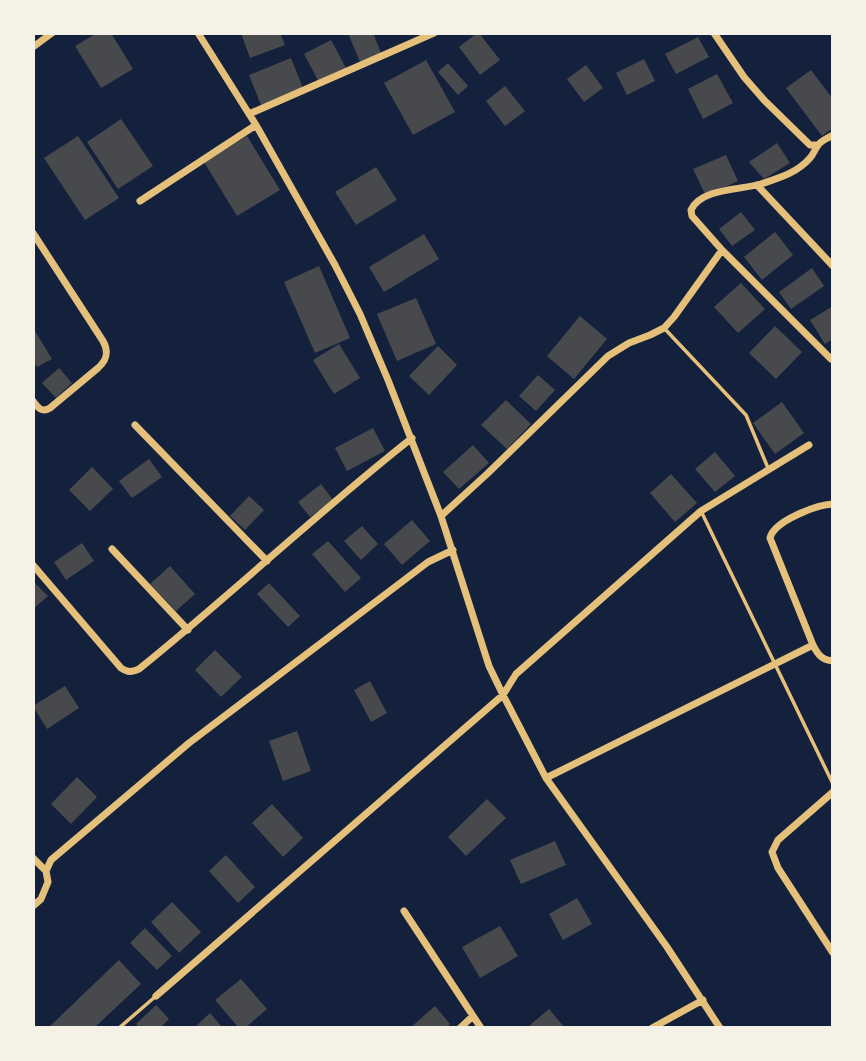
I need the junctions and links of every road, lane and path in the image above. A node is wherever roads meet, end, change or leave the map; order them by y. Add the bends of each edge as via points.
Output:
1 (52, 33) edge
2 (198, 33) edge
3 (434, 33) edge
4 (714, 33) edge
5 (33, 47) edge
6 (249, 114) junction
7 (256, 125) junction
8 (833, 135) edge
9 (817, 145) junction
10 (757, 185) junction
11 (140, 201) dead end
12 (33, 233) edge
13 (722, 250) junction
14 (833, 266) edge
15 (664, 328) junction
16 (831, 359) dead end
17 (33, 401) edge
18 (135, 425) dead end
19 (412, 438) junction
20 (809, 445) dead end
21 (769, 470) junction
22 (833, 503) edge
23 (701, 512) junction
24 (441, 516) junction
25 (112, 549) dead end
26 (453, 550) junction
27 (267, 561) junction
28 (33, 565) edge
29 (188, 630) junction
30 (813, 645) junction
31 (833, 661) edge
32 (775, 664) junction
33 (503, 695) junction
34 (547, 778) junction
35 (833, 784) edge
36 (833, 792) edge
37 (33, 858) edge
38 (46, 871) junction
39 (33, 906) edge
40 (404, 911) dead end
41 (833, 953) edge
42 (156, 996) joint
43 (703, 1000) junction
44 (473, 1016) junction
45 (119, 1028) edge
46 (460, 1028) edge
47 (481, 1028) edge
48 (652, 1028) edge
49 (720, 1028) edge

1 - 5 street
2 - 6 street
3 - 6 street
4 - 9 street via 764,100 810,145
6 - 7 street
7 - 11 street
7 - 19 street via 360,314
8 - 9 street
9 - 10 street via 810,159 796,170
10 - 13 street via 715,193 692,206 695,220
10 - 14 street
12 - 17 street via 107,352 99,368 50,408 40,409
13 - 15 street
13 - 16 street
15 - 21 lane via 746,415
15 - 24 street via 608,356
18 - 27 street
19 - 24 street
19 - 27 street
20 - 21 street
21 - 23 street
22 - 30 street via 812,508 771,533 771,543
23 - 32 lane
23 - 33 street via 516,674
24 - 26 street
25 - 29 street
26 - 33 street via 489,666
26 - 38 street via 428,562 190,743 51,860
27 - 29 street
28 - 29 street via 129,672
30 - 31 street via 819,656
30 - 32 street
32 - 34 street
32 - 35 lane
33 - 34 street
33 - 42 street
34 - 43 street
36 - 41 street via 778,840 772,852
37 - 38 street
38 - 39 street via 48,882
40 - 44 street
42 - 45 lane
43 - 48 street
43 - 49 street
44 - 46 street
44 - 47 street

